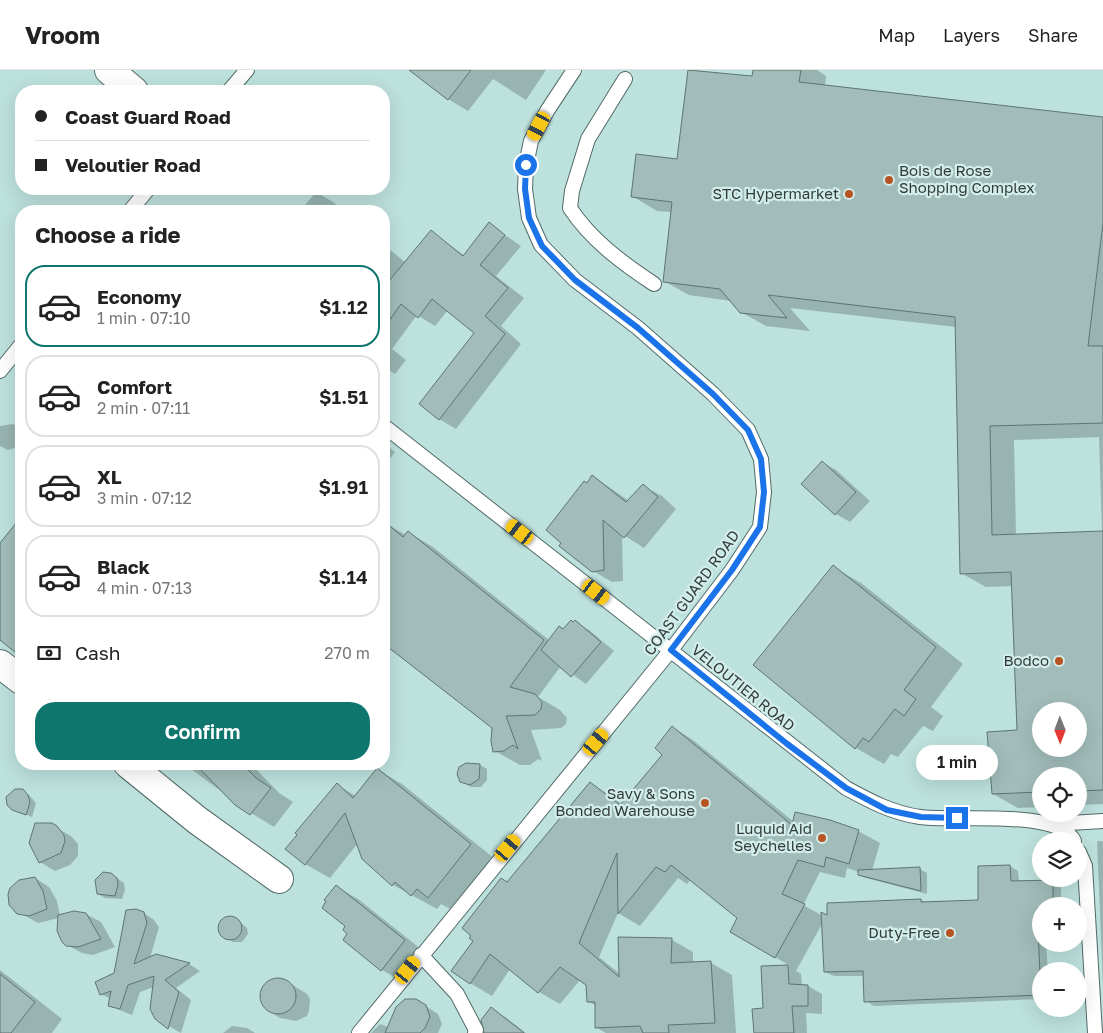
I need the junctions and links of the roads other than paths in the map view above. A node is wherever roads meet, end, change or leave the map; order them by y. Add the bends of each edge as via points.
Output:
1 (109, 70) edge
2 (246, 70) edge
3 (574, 70) edge
4 (626, 79) dead end
5 (127, 85) edge
6 (234, 85) edge
7 (143, 195) edge
8 (135, 205) edge
9 (654, 284) dead end
10 (15, 352) edge
11 (0, 371) edge
12 (390, 431) edge
13 (671, 650) junction
14 (0, 664) edge
15 (15, 675) edge
16 (135, 770) edge
17 (1103, 821) edge
18 (1053, 824) junction
19 (1063, 832) edge
20 (279, 879) dead end
21 (1086, 887) edge
22 (421, 955) junction
23 (359, 1033) edge
24 (475, 1033) edge
25 (1095, 1033) edge

1 - 5 street
2 - 6 lane
3 - 13 lane, COAST GUARD ROAD via 531,141 526,165 529,218 542,246 575,280 638,328 713,394 748,430 761,459 764,492 760,527 732,570
4 - 9 lane via 588,139 572,190 570,208 582,226 631,269
7 - 8 lane
10 - 11 lane
12 - 13 lane, VELOUTIER ROAD
13 - 18 lane, VELOUTIER ROAD via 846,788 887,810 921,817 1029,820
13 - 22 lane, COAST GUARD ROAD
14 - 15 street
16 - 20 street via 197,820
17 - 18 lane
18 - 19 lane, VELOUTIER ROAD
21 - 25 lane
22 - 23 lane, COAST GUARD ROAD
22 - 24 lane via 457,994

